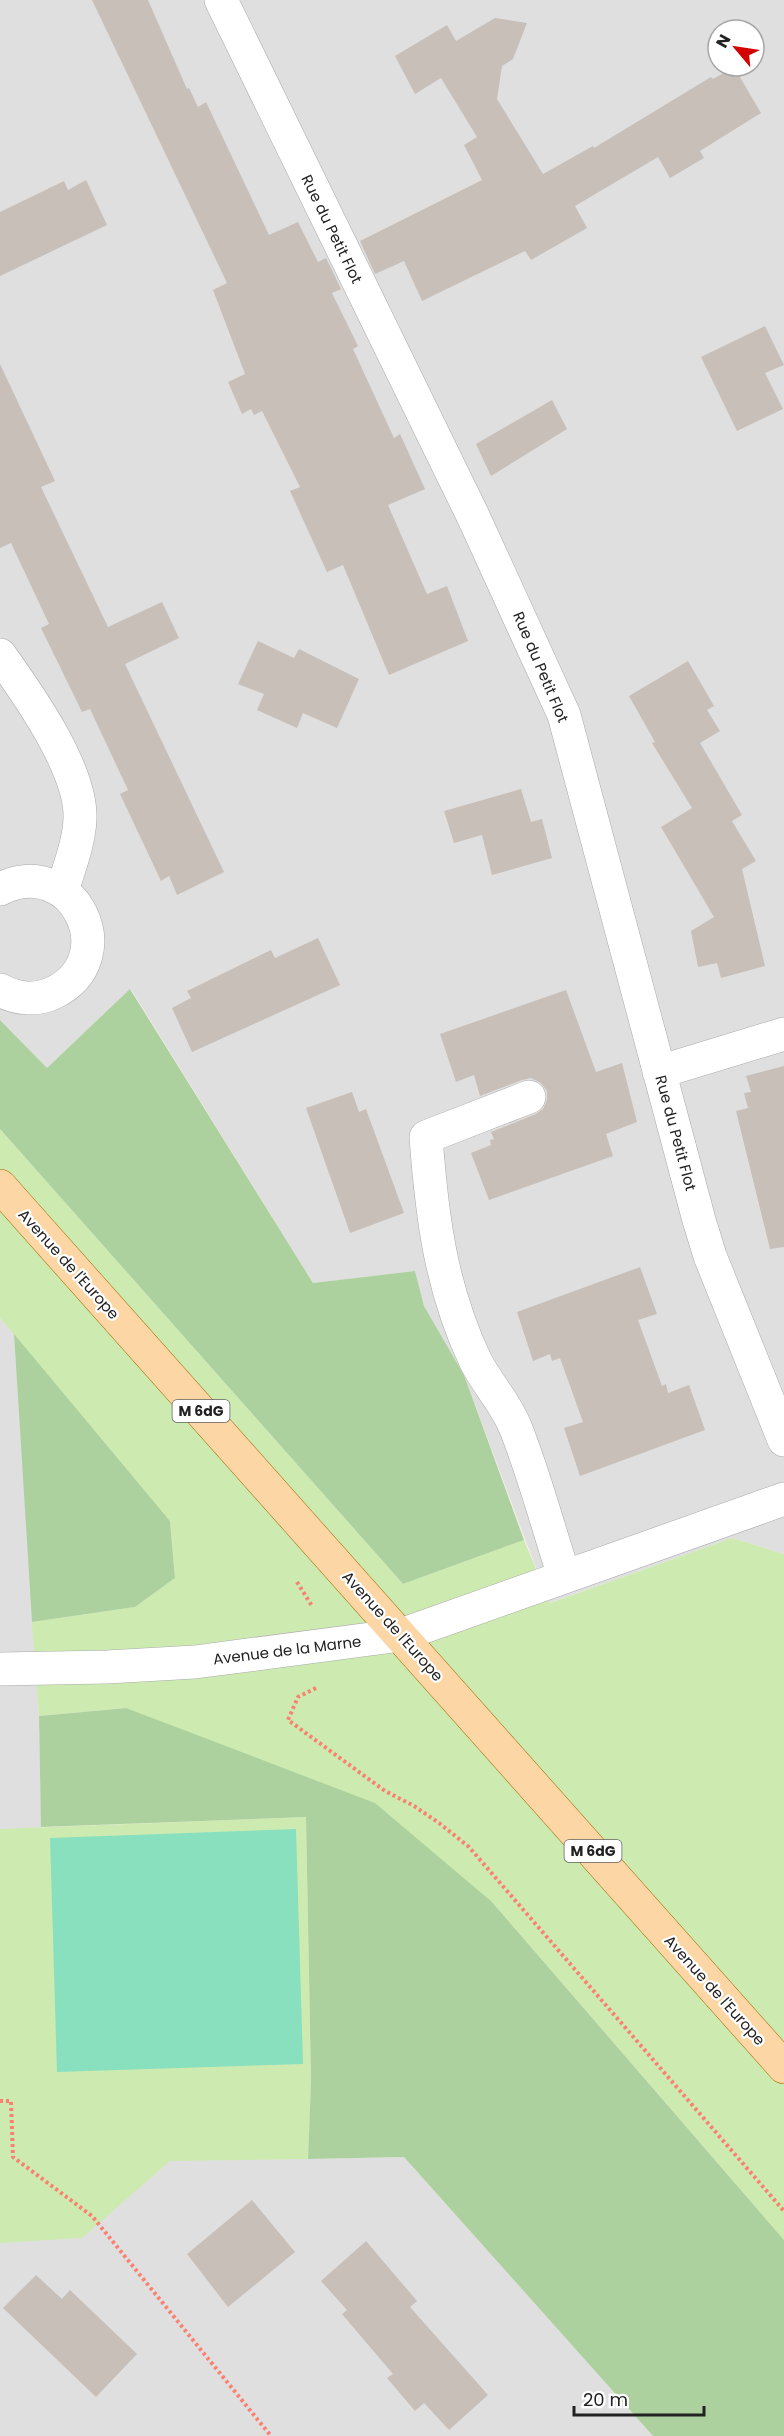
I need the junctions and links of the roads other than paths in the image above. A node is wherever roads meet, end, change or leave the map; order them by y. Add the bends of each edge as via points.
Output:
1 (221, 0) edge
2 (0, 655) edge
3 (0, 890) edge
4 (62, 891) junction
5 (0, 990) edge
6 (784, 1034) edge
7 (660, 1072) junction
8 (529, 1097) dead end
9 (0, 1186) edge
10 (784, 1440) edge
11 (784, 1499) edge
12 (564, 1576) junction
13 (401, 1635) junction
14 (0, 1669) edge
15 (784, 2067) edge

1 - 7 street, Rue du Petit Flot via 556,694
2 - 4 street via 23,686 57,746 79,803 78,837
3 - 4 street via 32,881
4 - 5 street via 78,906 87,925 88,947 81,968 68,984 50,995 28,998
6 - 7 street
7 - 10 street, Rue du Petit Flot via 710,1256
8 - 12 street via 426,1137 430,1196 449,1294 477,1363 515,1426
9 - 13 main road, Avenue de l'Europe / M 6dG
11 - 12 street, Avenue de la Marne
12 - 13 street, Avenue de la Marne
13 - 14 street, Avenue de la Marne via 195,1662
13 - 15 main road, Avenue de l'Europe / M 6dG

